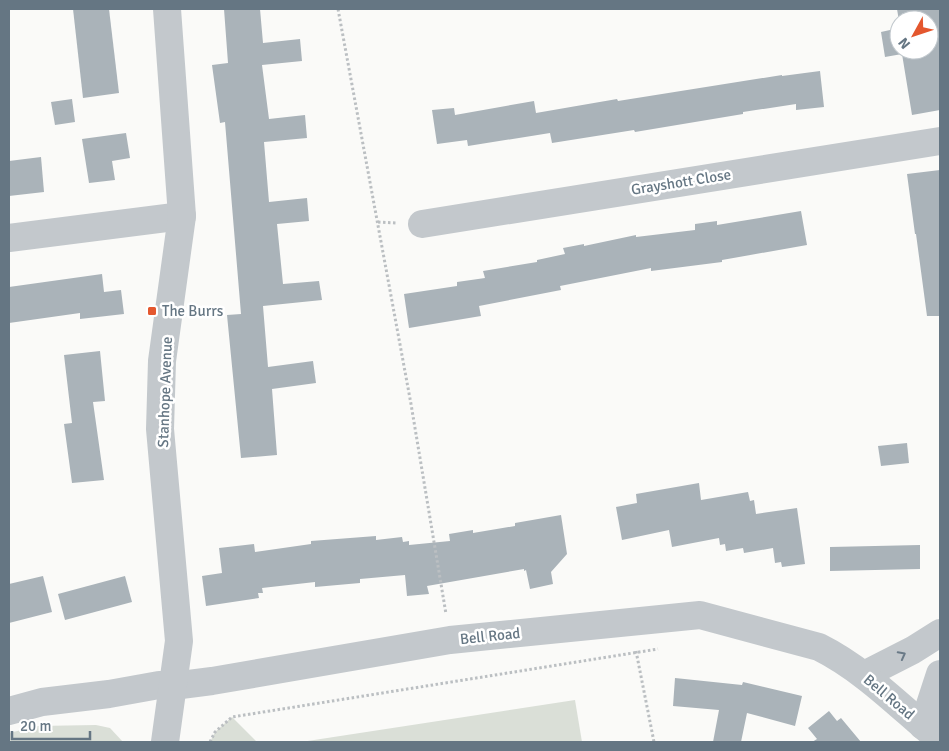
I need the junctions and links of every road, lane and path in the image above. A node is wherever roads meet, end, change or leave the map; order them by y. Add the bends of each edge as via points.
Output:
1 (167, 9) edge
2 (338, 9) edge
3 (940, 140) edge
4 (182, 216) junction
5 (422, 224) dead end
6 (9, 238) edge
7 (940, 633) edge
8 (450, 640) junction
9 (664, 648) dead end
10 (636, 651) junction
11 (940, 674) edge
12 (864, 675) junction
13 (173, 686) junction
14 (9, 711) edge
15 (934, 736) edge
16 (165, 742) edge
17 (210, 742) edge
18 (654, 742) edge

1 - 4 street, Stanhope Avenue
2 - 8 path via 411,404
3 - 5 street, Grayshott Close
4 - 6 street
4 - 13 street, Stanhope Avenue via 162,361 160,429 179,641
12 -> 7 street
8 - 12 street, Bell Road via 700,615 818,647
8 - 13 street, Bell Road
9 - 10 path
10 - 17 path via 232,717 215,732
10 - 18 path
11 - 15 street
12 - 15 street, Bell Road
13 - 14 street, Bell Road via 159,685 42,702
13 - 16 street, Stanhope Avenue

